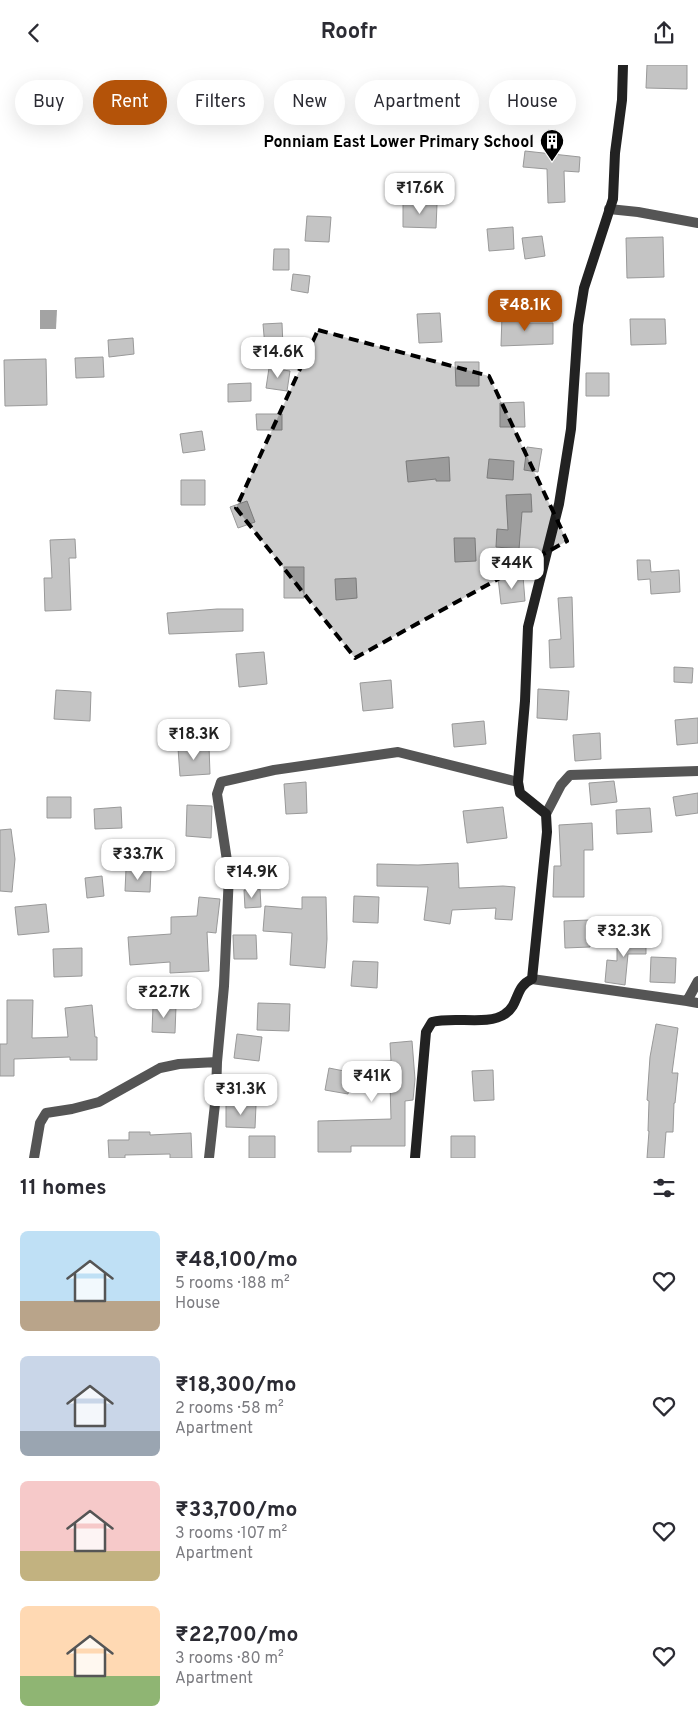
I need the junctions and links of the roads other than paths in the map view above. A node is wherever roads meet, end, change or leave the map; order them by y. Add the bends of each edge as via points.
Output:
1 (623, 65) edge
2 (609, 209) junction
3 (698, 223) edge
4 (698, 771) edge
5 (518, 783) junction
6 (546, 814) junction
7 (532, 979) junction
8 (698, 981) edge
9 (687, 1001) junction
10 (698, 1003) edge
11 (217, 1063) junction
12 (34, 1158) edge
13 (209, 1158) edge
14 (415, 1158) edge

1 - 2 street via 613,199
2 - 3 street
2 - 5 street via 584,288 578,325 571,429 559,504 528,627
4 - 6 street via 570,775
5 - 6 street via 520,793
5 - 11 street via 398,752 274,770 221,782 217,794 229,874
6 - 7 street via 547,832
7 - 9 street
7 - 14 street via 525,982 514,1005 505,1014 490,1020 432,1021 426,1032
8 - 9 street
9 - 10 street
11 - 12 street via 160,1068 99,1102 46,1113 40,1123
11 - 13 street

